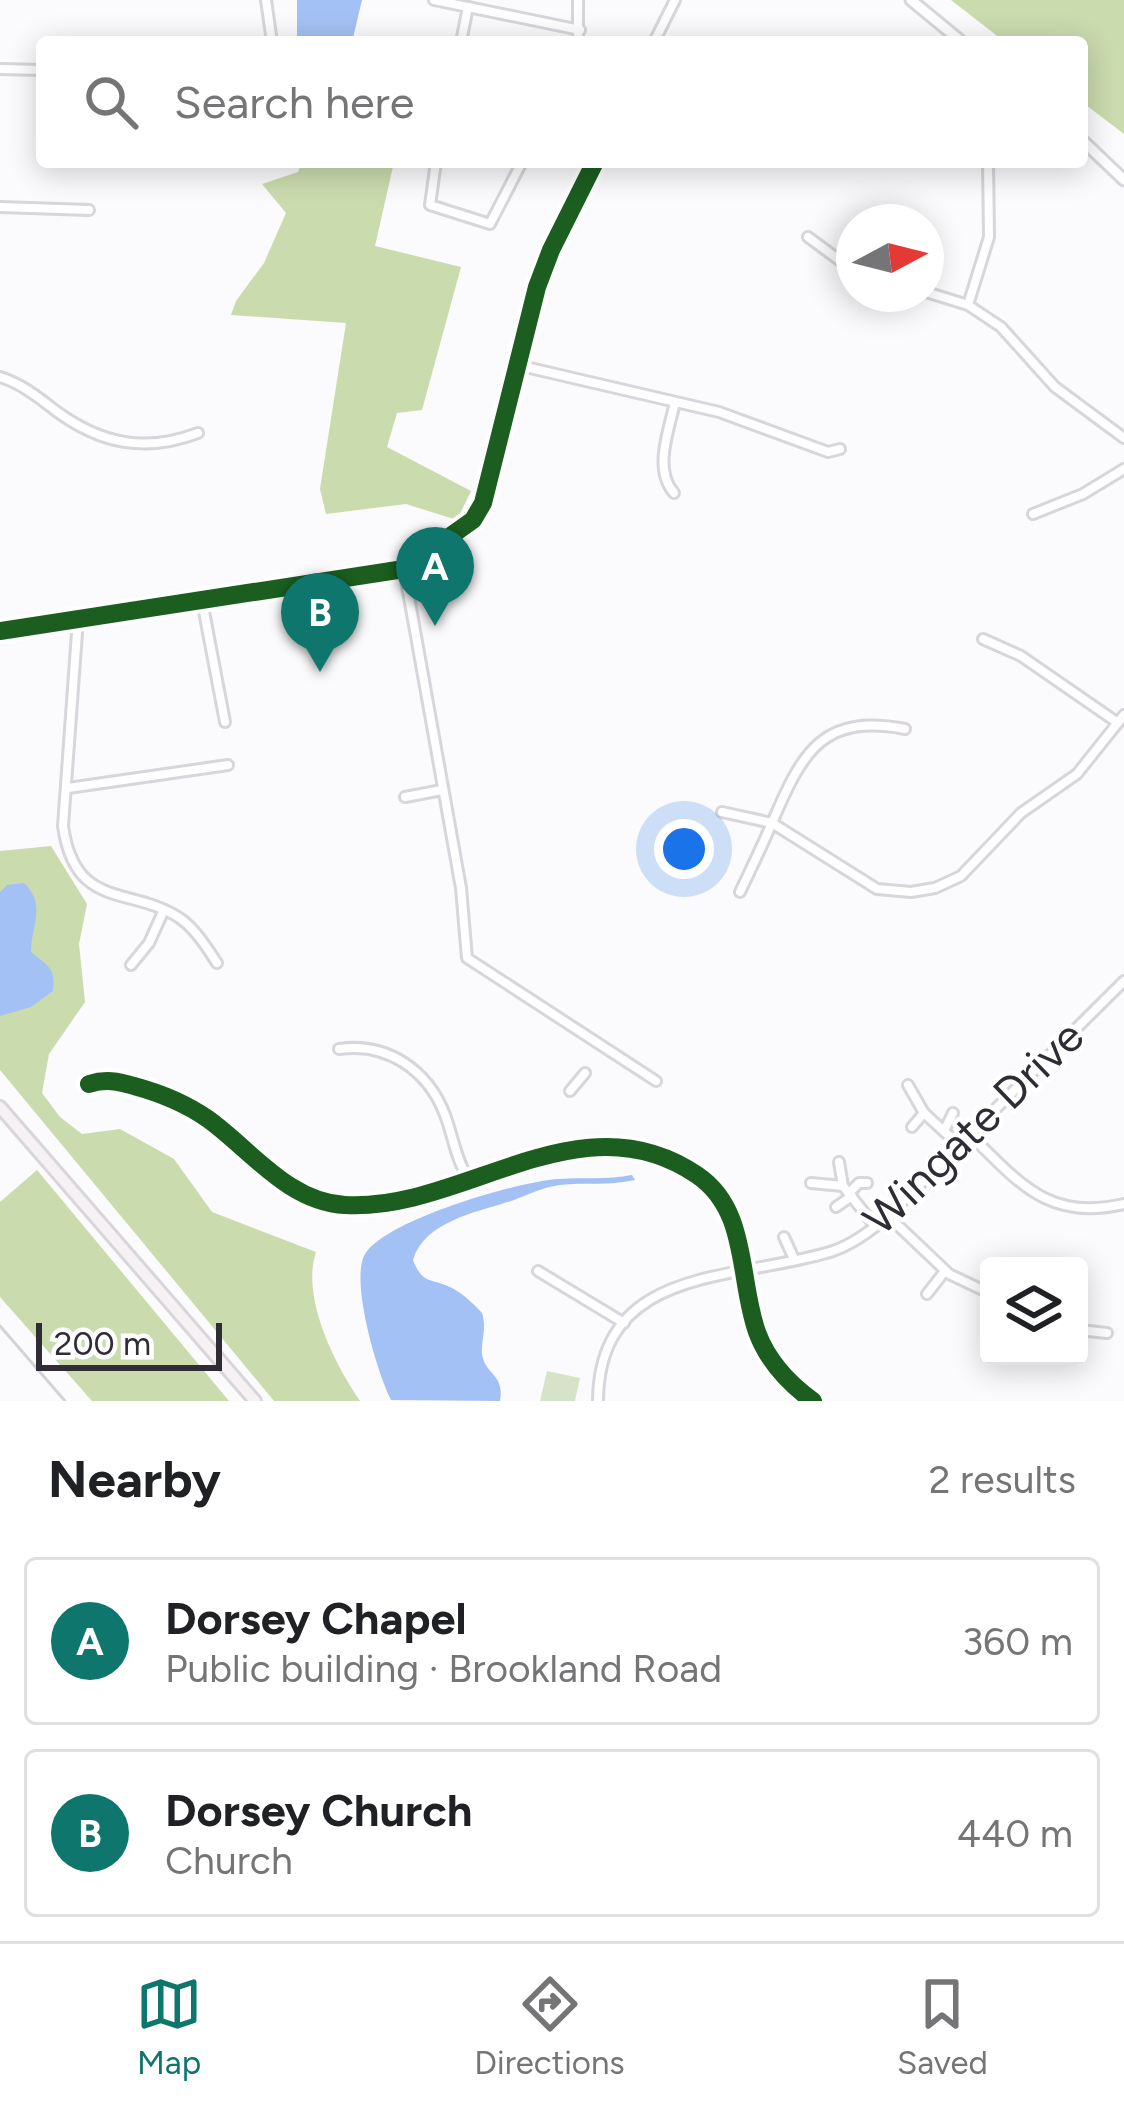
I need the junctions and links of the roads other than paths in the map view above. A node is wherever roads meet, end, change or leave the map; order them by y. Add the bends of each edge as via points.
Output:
1 (266, 0) edge
2 (434, 0) edge
3 (578, 0) edge
4 (676, 0) edge
5 (911, 0) edge
6 (468, 7) junction
7 (580, 30) junction
8 (271, 36) edge
9 (461, 36) edge
10 (579, 36) edge
11 (657, 36) edge
12 (955, 36) edge
13 (0, 69) edge
14 (36, 70) edge
15 (1088, 146) edge
16 (435, 168) edge
17 (519, 168) edge
18 (592, 168) edge
19 (988, 168) edge
20 (1124, 180) edge
21 (0, 207) edge
22 (89, 210) dead end
23 (808, 237) dead end
24 (836, 258) edge
25 (944, 298) edge
26 (968, 305) junction
27 (517, 365) junction
28 (0, 376) edge
29 (675, 402) junction
30 (198, 433) dead end
31 (1124, 438) edge
32 (840, 449) dead end
33 (1124, 469) edge
34 (674, 493) dead end
35 (1033, 514) dead end
36 (404, 569) junction
37 (202, 601) junction
38 (78, 619) junction
39 (0, 631) edge
40 (983, 639) dead end
41 (1121, 719) edge
42 (225, 722) dead end
43 (904, 729) dead end
44 (228, 765) dead end
45 (68, 788) junction
46 (442, 790) junction
47 (405, 797) dead end
48 (722, 812) dead end
49 (772, 823) junction
50 (740, 892) dead end
51 (163, 912) junction
52 (217, 963) dead end
53 (131, 965) dead end
54 (1124, 981) edge
55 (339, 1049) dead end
56 (585, 1073) dead end
57 (656, 1081) dead end
58 (89, 1084) dead end
59 (908, 1085) dead end
60 (570, 1090) dead end
61 (3, 1109) edge
62 (953, 1112) dead end
63 (924, 1113) junction
64 (912, 1127) dead end
65 (944, 1131) junction
66 (970, 1135) junction
67 (959, 1145) junction
68 (839, 1162) dead end
69 (468, 1178) junction
70 (867, 1183) dead end
71 (811, 1184) dead end
72 (848, 1192) junction
73 (1124, 1204) edge
74 (836, 1207) dead end
75 (888, 1216) junction
76 (875, 1226) junction
77 (784, 1237) dead end
78 (794, 1259) junction
79 (745, 1270) junction
80 (538, 1271) dead end
81 (945, 1271) junction
82 (980, 1288) edge
83 (927, 1294) dead end
84 (624, 1323) junction
85 (1088, 1331) edge
86 (1107, 1333) dead end
87 (255, 1401) edge
88 (598, 1401) edge
89 (814, 1401) edge

1 - 8 street
2 - 6 street
3 - 7 street
4 - 11 street
5 - 12 street
6 - 7 street
6 - 9 street
7 - 10 street
13 - 14 street
15 - 20 street
16 - 17 street via 430,205 490,224
18 - 27 street via 551,250
19 - 26 street via 988,237
21 - 22 street
23 - 24 street
25 - 26 street
26 - 31 street via 1010,335 1054,387
27 - 29 street
27 - 36 street via 480,512
28 - 30 street via 106,440 150,444
29 - 32 street via 828,452
29 - 34 street via 663,464
33 - 35 street
36 - 37 street
36 - 46 street
37 - 38 street
37 - 42 street
38 - 39 street
38 - 45 street
40 - 41 street
41 - 49 street via 1077,774 1021,813 961,876 935,888 878,889
43 - 49 street via 861,725 823,739 805,755
44 - 45 street
45 - 51 street via 63,826 73,862 114,897
46 - 47 street
46 - 57 street via 467,958
48 - 49 street
49 - 50 street
51 - 52 street via 180,918
51 - 53 street
54 - 66 street, Wingate Drive
55 - 69 street via 382,1051 418,1074 441,1104
56 - 60 street
58 - 69 street via 117,1081 185,1105 283,1183 333,1204 376,1205
59 - 63 street
61 - 87 main road
62 - 65 street
63 - 64 street
63 - 65 street
65 - 67 street
66 - 67 street, Wingate Drive
66 - 73 street via 1047,1201 1089,1209
67 - 75 street, Wingate Drive
68 - 72 street
69 - 79 street via 579,1148 651,1154 712,1186
70 - 72 street
71 - 72 street
72 - 74 street
72 - 76 street
75 - 76 street, Wingate Drive
75 - 81 street
76 - 78 street, Wingate Drive via 839,1249
77 - 78 street
78 - 79 street, Wingate Drive
79 - 84 street, Wingate Drive via 667,1289
79 - 89 street via 763,1345 782,1376
80 - 84 street
81 - 82 street
81 - 83 street
84 - 88 street via 605,1355
85 - 86 street

